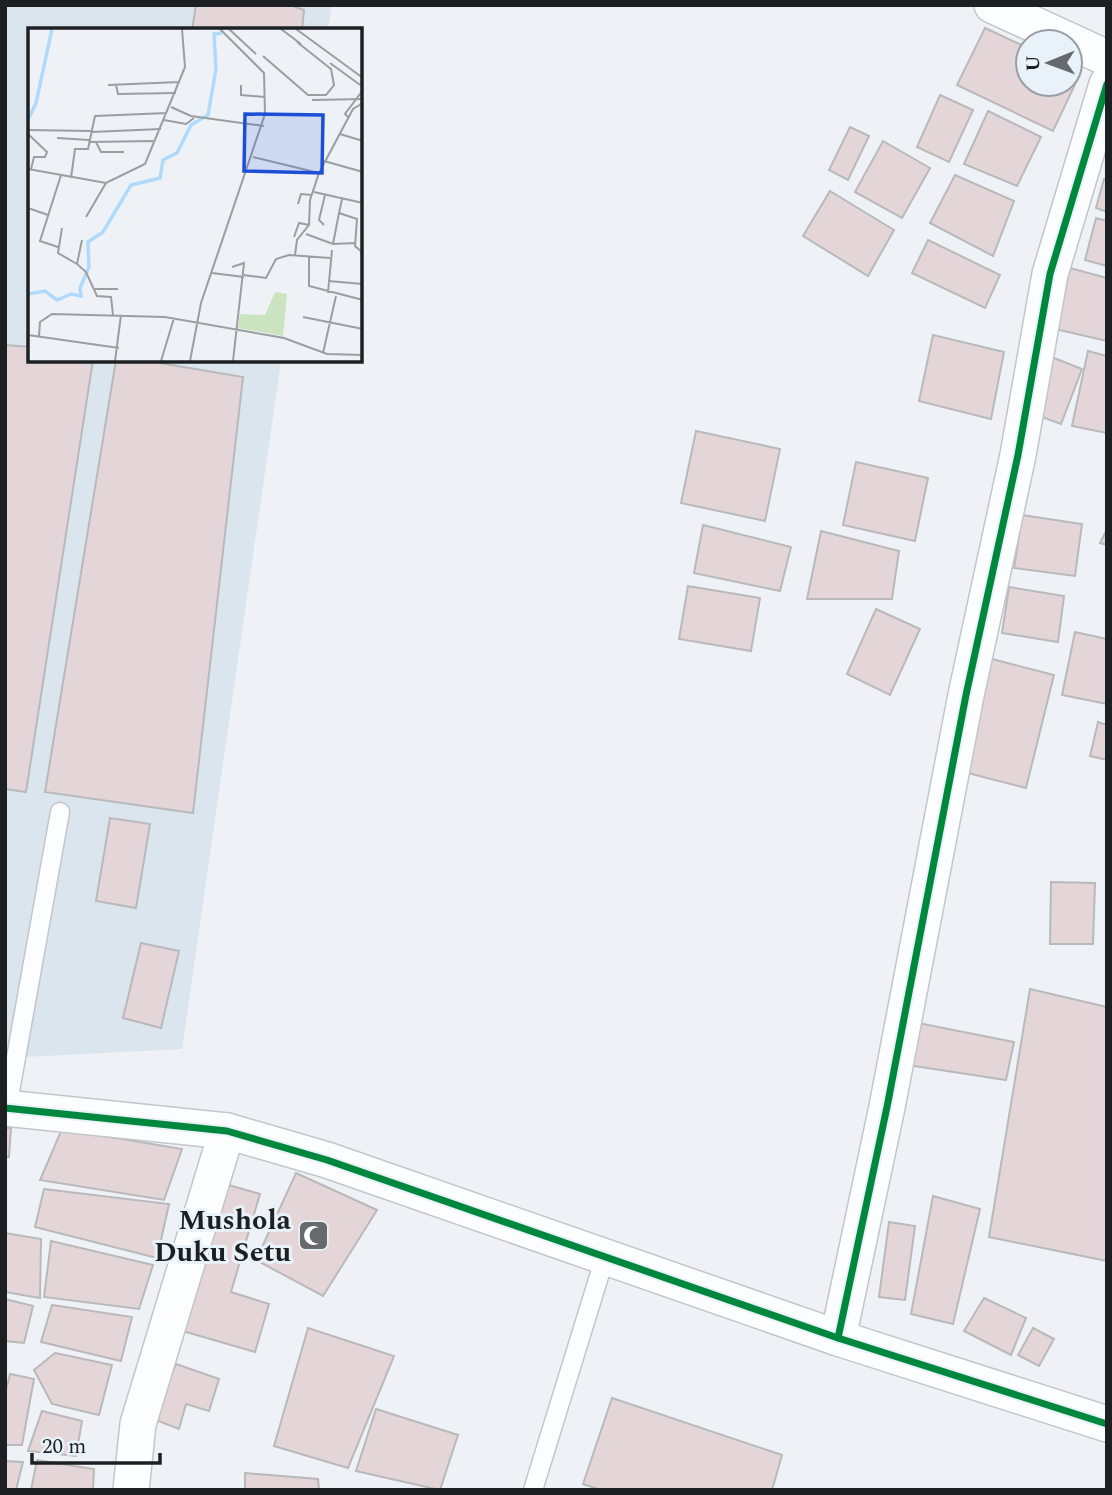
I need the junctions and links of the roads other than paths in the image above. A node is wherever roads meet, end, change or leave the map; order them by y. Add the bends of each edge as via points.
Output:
1 (992, 5) edge
2 (1107, 58) edge
3 (1107, 84) edge
4 (60, 812) dead end
5 (6, 1108) edge
6 (227, 1131) junction
7 (605, 1257) junction
8 (838, 1338) junction
9 (1107, 1424) edge
10 (131, 1490) edge
11 (533, 1490) edge

1 - 2 street
3 - 8 street via 1050,274 1018,455
4 - 5 lane
5 - 6 street
6 - 7 street via 327,1160
6 - 10 street via 138,1424
7 - 8 street
7 - 11 lane
8 - 9 street

